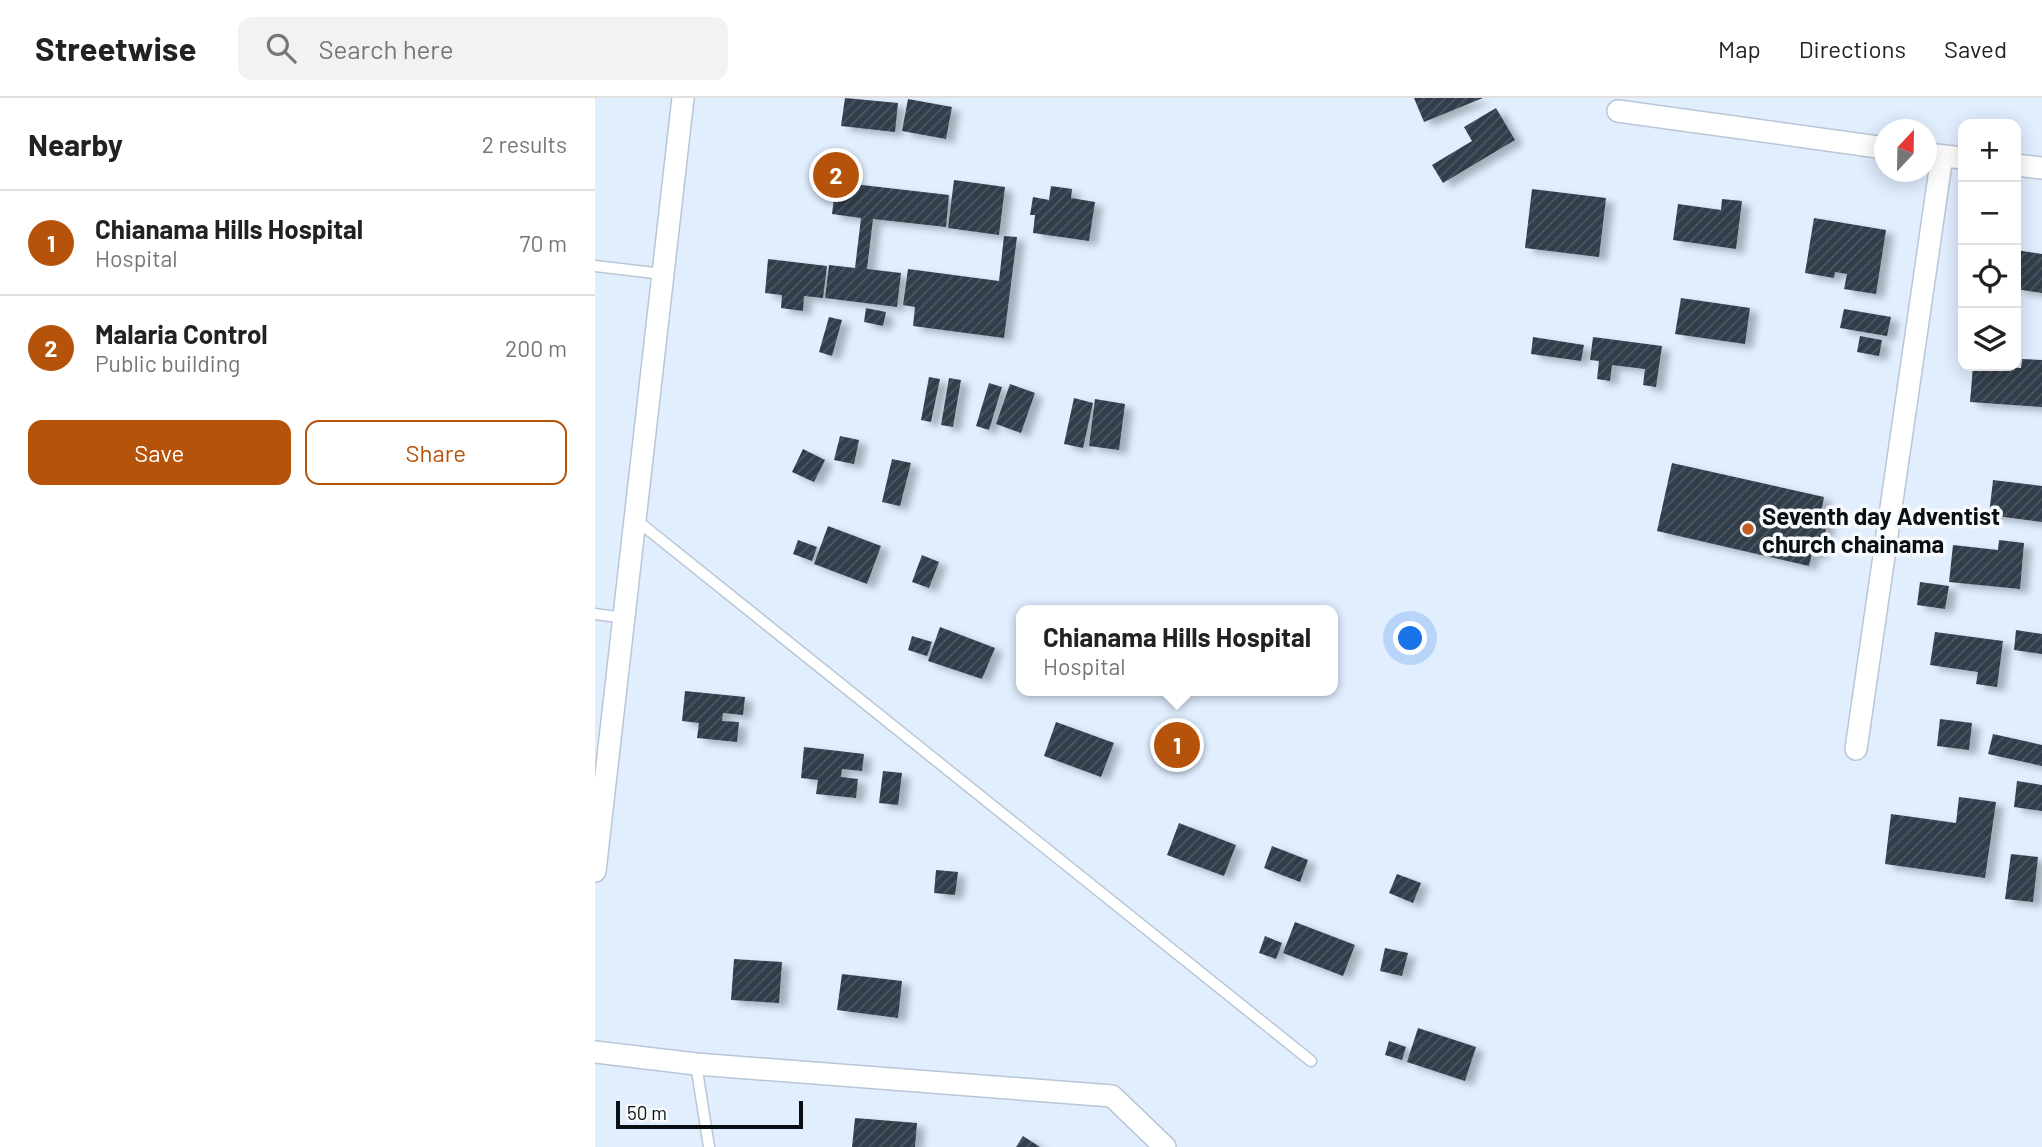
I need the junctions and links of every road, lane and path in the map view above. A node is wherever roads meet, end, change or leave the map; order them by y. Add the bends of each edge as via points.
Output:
1 (683, 98) edge
2 (1618, 111) dead end
3 (1874, 146) edge
4 (1937, 155) edge
5 (1958, 157) edge
6 (2021, 166) edge
7 (2042, 168) edge
8 (1930, 182) edge
9 (595, 266) edge
10 (663, 274) junction
11 (635, 519) junction
12 (595, 614) edge
13 (624, 618) junction
14 (1856, 748) dead end
15 (595, 871) edge
16 (595, 1052) edge
17 (1311, 1061) dead end
18 (696, 1063) junction
19 (709, 1147) edge
20 (1165, 1147) edge

1 - 10 street
2 - 3 street
4 - 5 street
6 - 7 street
8 - 14 street
9 - 10 lane
10 - 11 street
11 - 13 street
11 - 17 lane
12 - 13 lane
13 - 15 street
16 - 18 street
18 - 19 lane
18 - 20 street via 1112,1096

